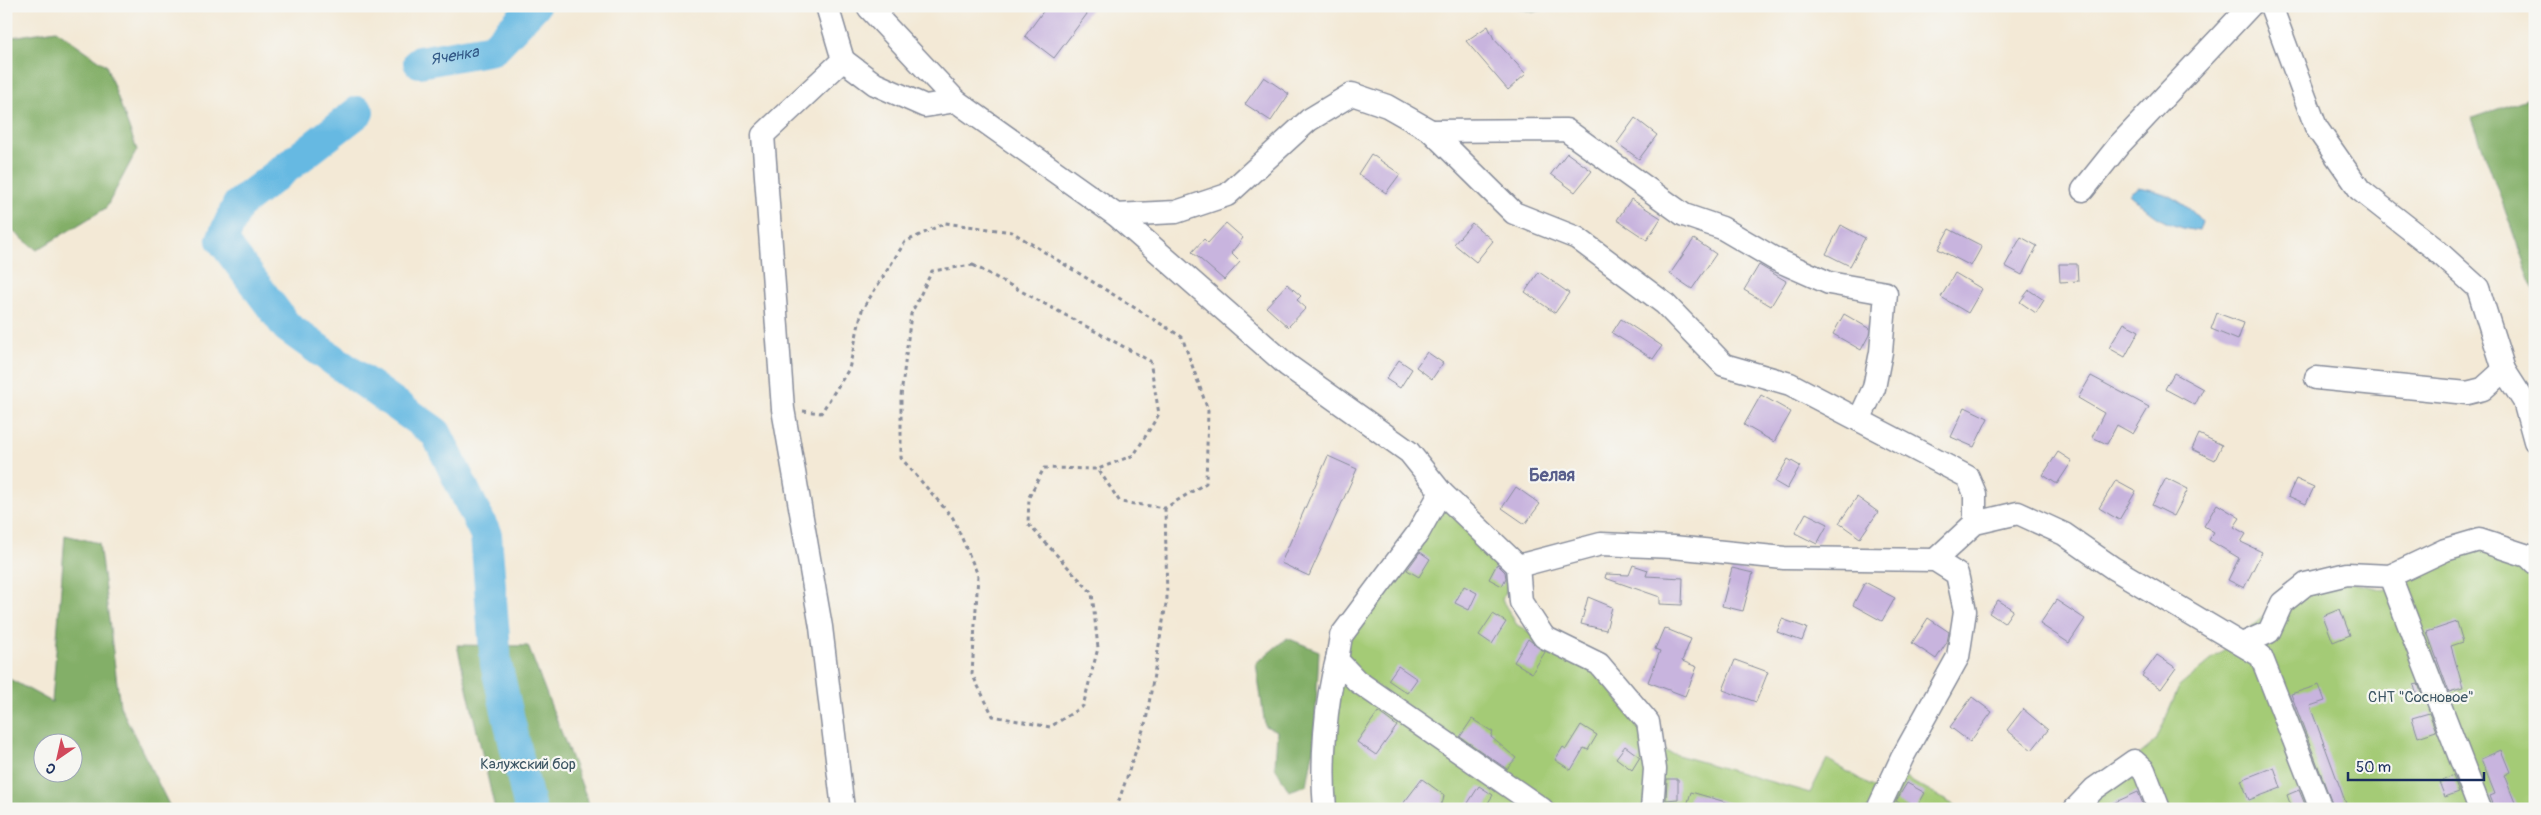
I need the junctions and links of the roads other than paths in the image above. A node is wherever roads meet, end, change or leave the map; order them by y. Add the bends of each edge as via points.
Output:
1 (827, 6) edge
2 (883, 6) edge
3 (2250, 6) edge
4 (2271, 6) edge
5 (843, 60) junction
6 (956, 101) junction
7 (1431, 131) junction
8 (2083, 190) dead end
9 (1116, 214) junction
10 (2504, 370) junction
11 (2316, 378) dead end
12 (1859, 420) junction
13 (2535, 441) edge
14 (1441, 492) junction
15 (1975, 523) junction
16 (1935, 560) junction
17 (2535, 564) edge
18 (1518, 566) junction
19 (2390, 576) junction
20 (2242, 644) junction
21 (1337, 660) junction
22 (843, 809) edge
23 (1325, 809) edge
24 (1542, 809) edge
25 (1652, 809) edge
26 (1878, 809) edge
27 (2075, 809) edge
28 (2159, 809) edge
29 (2321, 809) edge
30 (2480, 809) edge

1 - 5 street
2 - 6 street via 869,8
3 - 8 street via 2119,146
4 - 10 street via 2316,127 2360,190 2434,248 2478,288
5 - 6 street via 875,84 925,106
5 - 22 street via 763,135 783,409 821,627
6 - 9 street
7 - 9 street via 1387,106 1352,94 1309,120 1227,195 1176,212
7 - 12 street via 1514,214 1576,238 1666,304 1724,365 1790,384
7 - 12 street via 1566,130 1684,214 1722,228 1775,259 1829,283 1886,293 1874,388
9 - 14 street via 1287,365 1409,452
10 - 11 street via 2483,389 2467,393
10 - 13 street via 2524,401
12 - 15 street via 1968,477 1975,494
14 - 18 street
14 - 21 street via 1418,533 1341,636
15 - 16 street
15 - 20 street via 2018,513 2056,530
16 - 18 street via 1784,558 1602,544
16 - 26 street via 1957,574 1965,611 1958,657 1902,758
17 - 19 street via 2528,556 2479,540 2445,550
18 - 25 street via 1521,602 1544,638 1599,664 1648,722 1655,769
19 - 20 street via 2347,574 2306,584 2282,603 2269,632
19 - 30 street
20 - 29 street via 2261,656
21 - 23 street via 1330,685 1323,785
21 - 24 street via 1357,681
27 - 28 street via 2094,789 2134,761 2144,770

